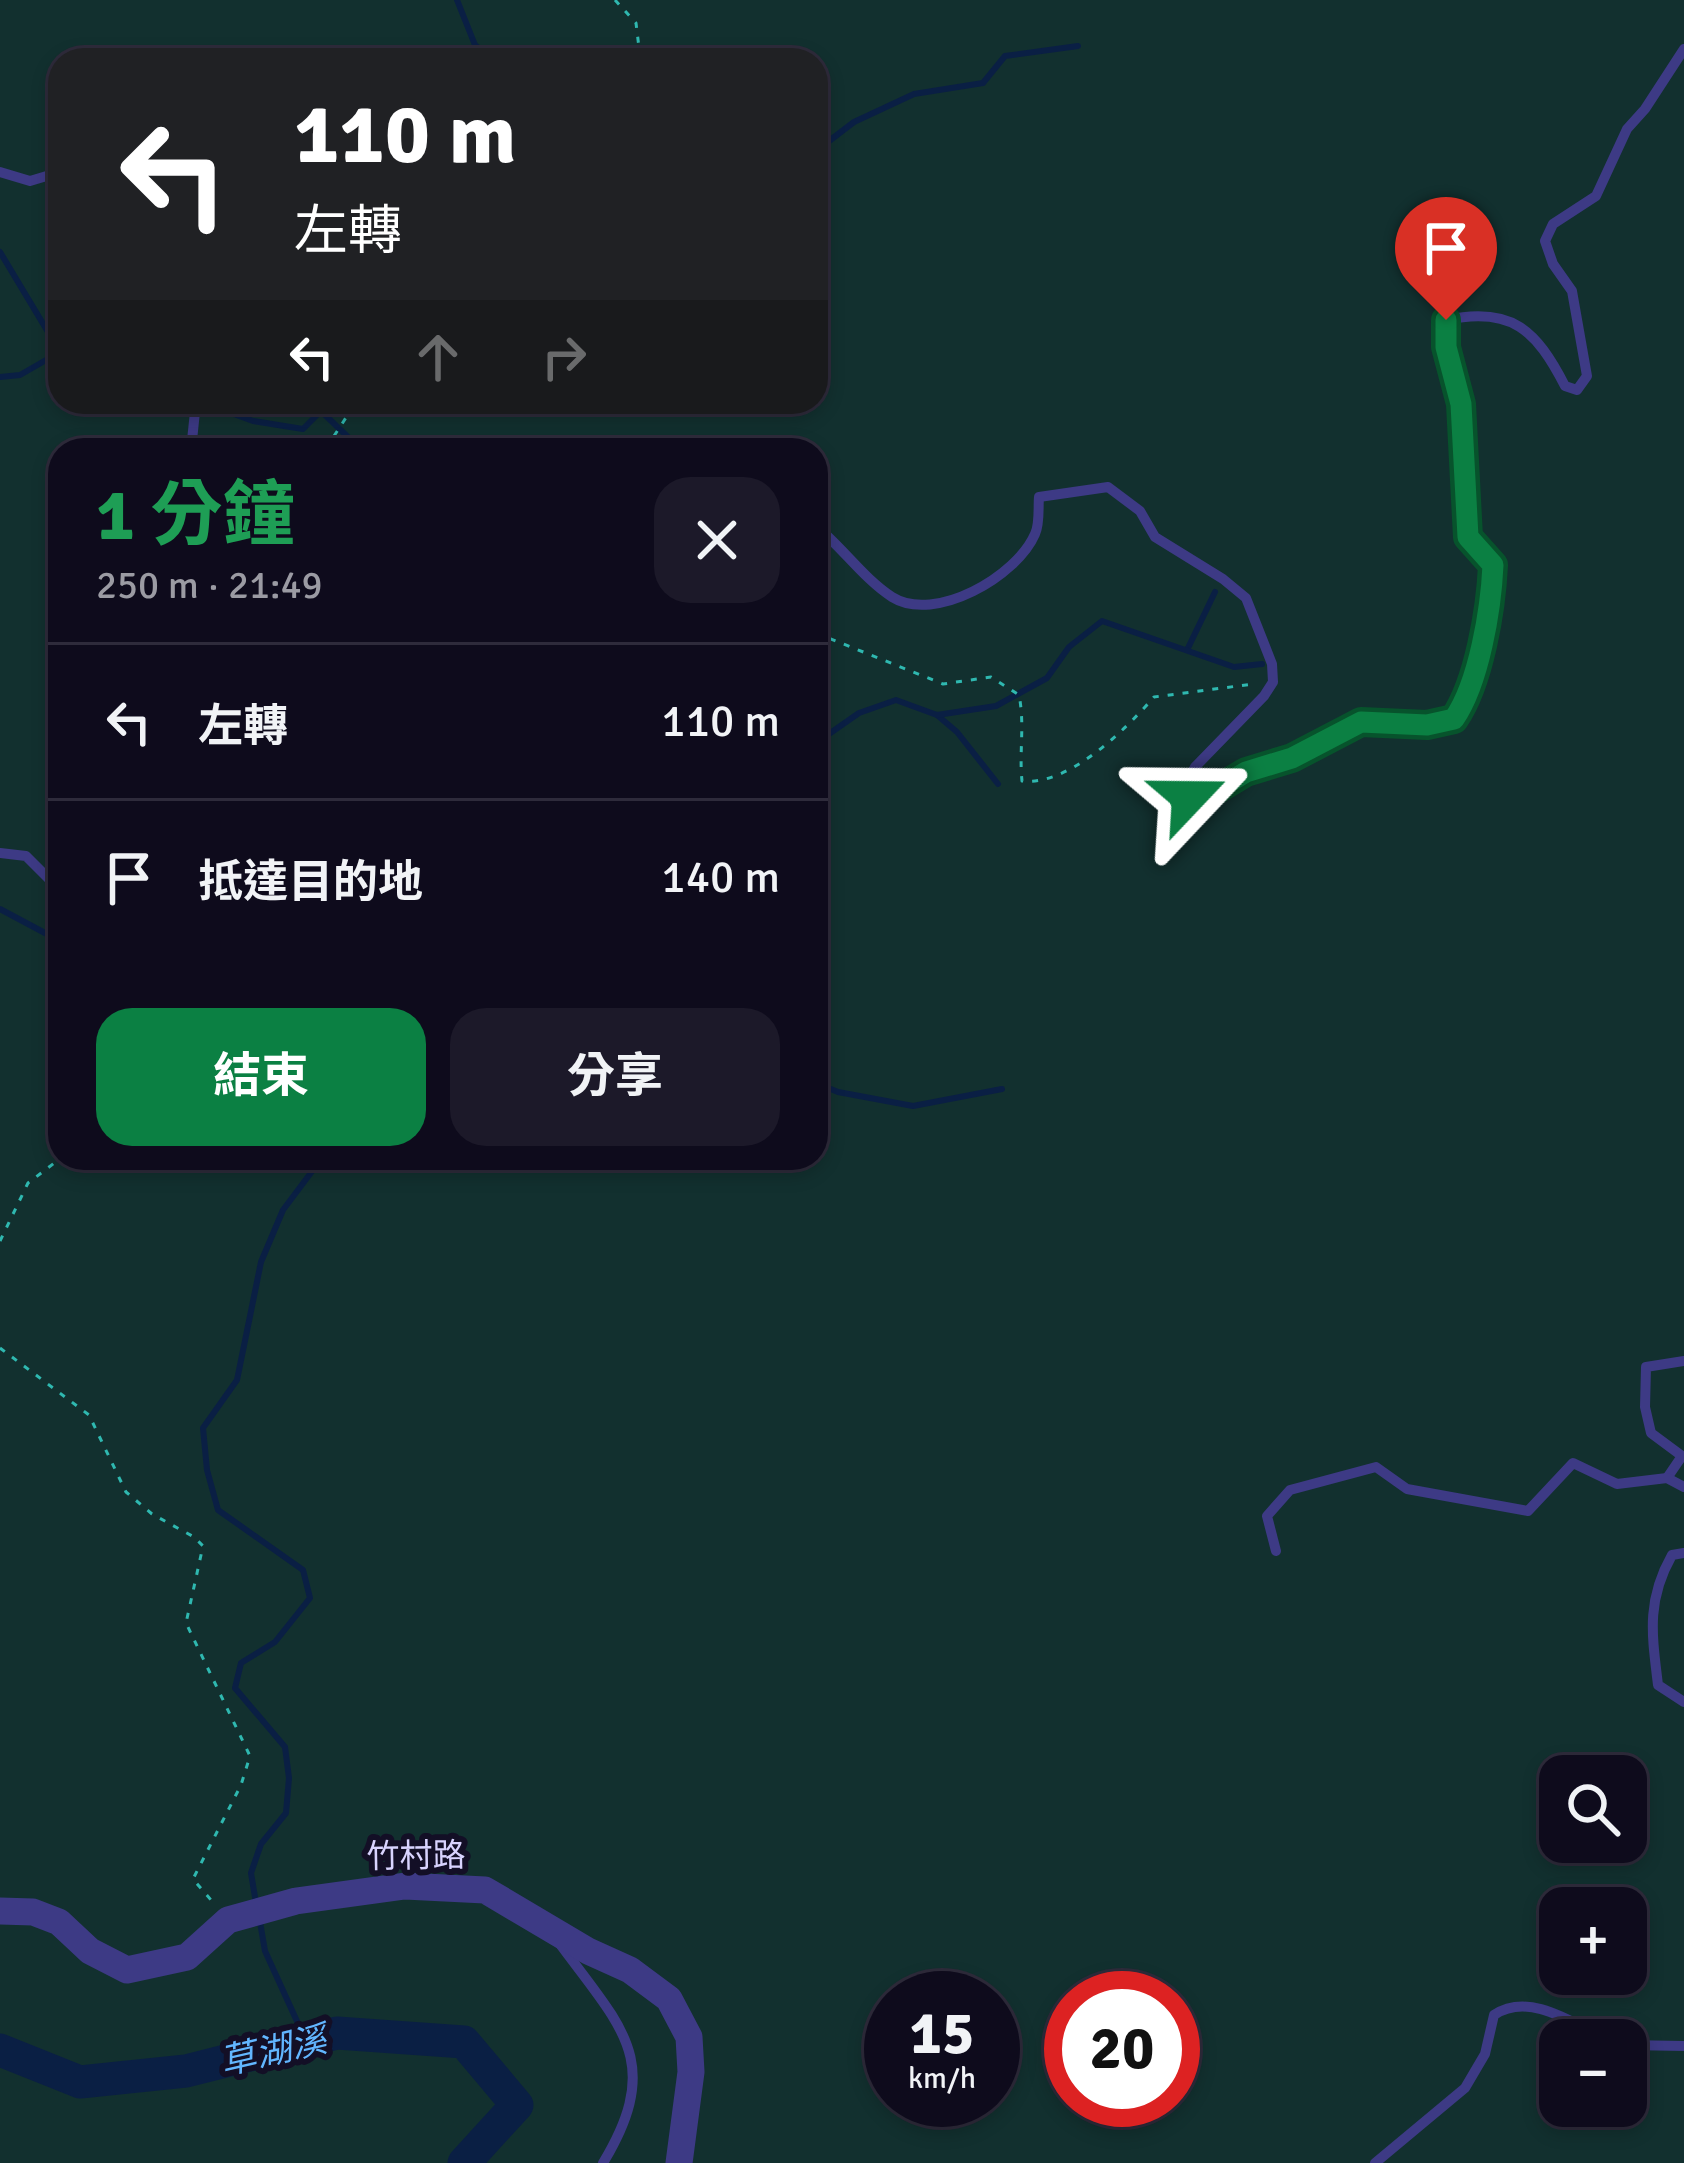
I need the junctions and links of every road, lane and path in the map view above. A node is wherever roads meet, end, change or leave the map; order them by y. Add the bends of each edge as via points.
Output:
1 (615, 0) edge
2 (639, 48) edge
3 (1684, 49) edge
4 (0, 172) edge
5 (48, 176) edge
6 (828, 537) edge
7 (828, 638) edge
8 (1273, 682) junction
9 (0, 853) edge
10 (48, 878) edge
11 (48, 1168) edge
12 (0, 1241) edge
13 (0, 1348) edge
14 (1684, 1361) edge
15 (1666, 1478) junction
16 (1684, 1487) edge
17 (1276, 1551) dead end
18 (1684, 1553) edge
19 (1684, 1702) edge
20 (0, 1910) edge
21 (228, 1920) junction
22 (544, 1922) junction
23 (1564, 2019) edge
24 (1647, 2045) edge
25 (1684, 2046) edge
26 (603, 2163) edge
27 (680, 2163) edge
28 (1376, 2163) edge

1 - 2 path via 636,23
3 - 8 lane via 1627,129 1596,196 1552,224 1545,241 1577,313 1587,376 1577,390 1565,386 1546,349 1515,321 1475,314 1446,320 1461,404 1468,537 1493,565 1468,699 1454,719 1361,722 1189,797 1195,767
4 - 5 lane via 30,181
6 - 8 lane via 893,598 918,605 956,600 1019,559 1037,532 1039,497 1108,487 1140,511 1155,536 1246,598
7 - 8 path via 943,684 991,677 1019,695 1022,781 1040,783 1093,754 1154,697
9 - 10 lane via 26,856
11 - 12 path via 28,1183
13 - 21 path via 88,1415 125,1492 203,1546 186,1623 250,1756 193,1879
14 - 15 lane via 1646,1367 1651,1433 1682,1456
15 - 16 lane
15 - 17 lane via 1617,1484 1573,1463 1528,1511 1407,1490 1376,1467 1290,1490 1267,1516
18 - 19 lane via 1672,1555 1656,1583 1652,1634 1658,1685
20 - 21 street, 竹村路 via 58,1922 128,1970 187,1957
21 - 22 street, 竹村路 via 296,1900 405,1886 485,1890
22 - 26 lane via 633,2051 626,2124
22 - 27 street, 竹村路 via 669,1999 689,2037
23 - 28 lane via 1536,2006 1510,2005 1495,2015 1486,2054 1465,2088
24 - 25 lane

